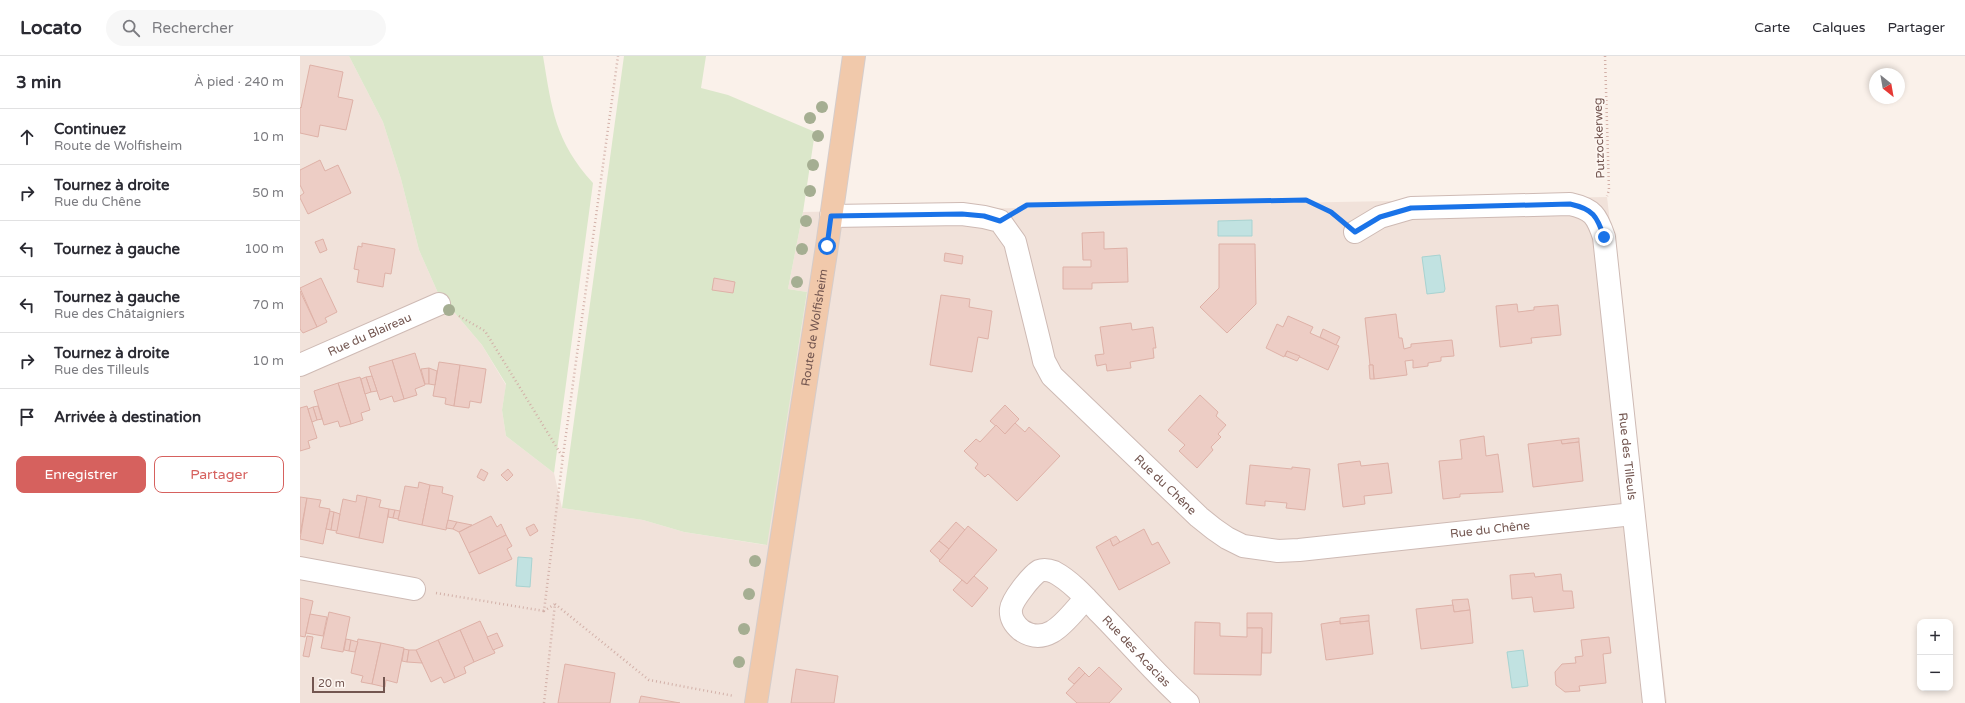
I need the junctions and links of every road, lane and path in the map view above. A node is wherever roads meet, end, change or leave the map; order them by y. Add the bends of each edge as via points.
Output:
1 (618, 56) edge
2 (854, 56) edge
3 (1605, 56) edge
4 (1592, 212) junction
5 (831, 216) junction
6 (1000, 221) junction
7 (1355, 232) joint
8 (439, 304) joint
9 (300, 365) edge
10 (563, 456) junction
11 (1633, 514) junction
12 (300, 568) edge
13 (414, 589) joint
14 (1086, 598) dead end
15 (555, 604) junction
16 (544, 611) junction
17 (756, 701) edge
18 (544, 703) edge
19 (1188, 703) edge
20 (1654, 703) edge

1 - 10 path
2 - 5 main road, Route de Wolfisheim
3 - 4 path, Putzockerweg via 1609,190 1604,201
4 - 7 street via 1570,204 1411,208 1380,217
4 - 11 street, Rue des Tilleuls via 1604,237
5 - 6 street via 962,214 984,216
5 - 17 main road, Route de Wolfisheim
6 - 7 path via 1027,205 1306,200 1331,212
6 - 11 street, Rue du Chêne via 1015,242 1044,361 1052,376 1199,517 1232,541 1243,546 1263,549 1299,550
8 - 9 street, Rue du Blaireau
8 - 10 path via 485,331
10 - 16 path
11 - 20 street, Rue des Tilleuls
12 - 13 street
13 - 16 path
14 - 19 street, Rue des Acacias
15 - 16 path
15 - 17 path via 649,680
15 - 18 path

